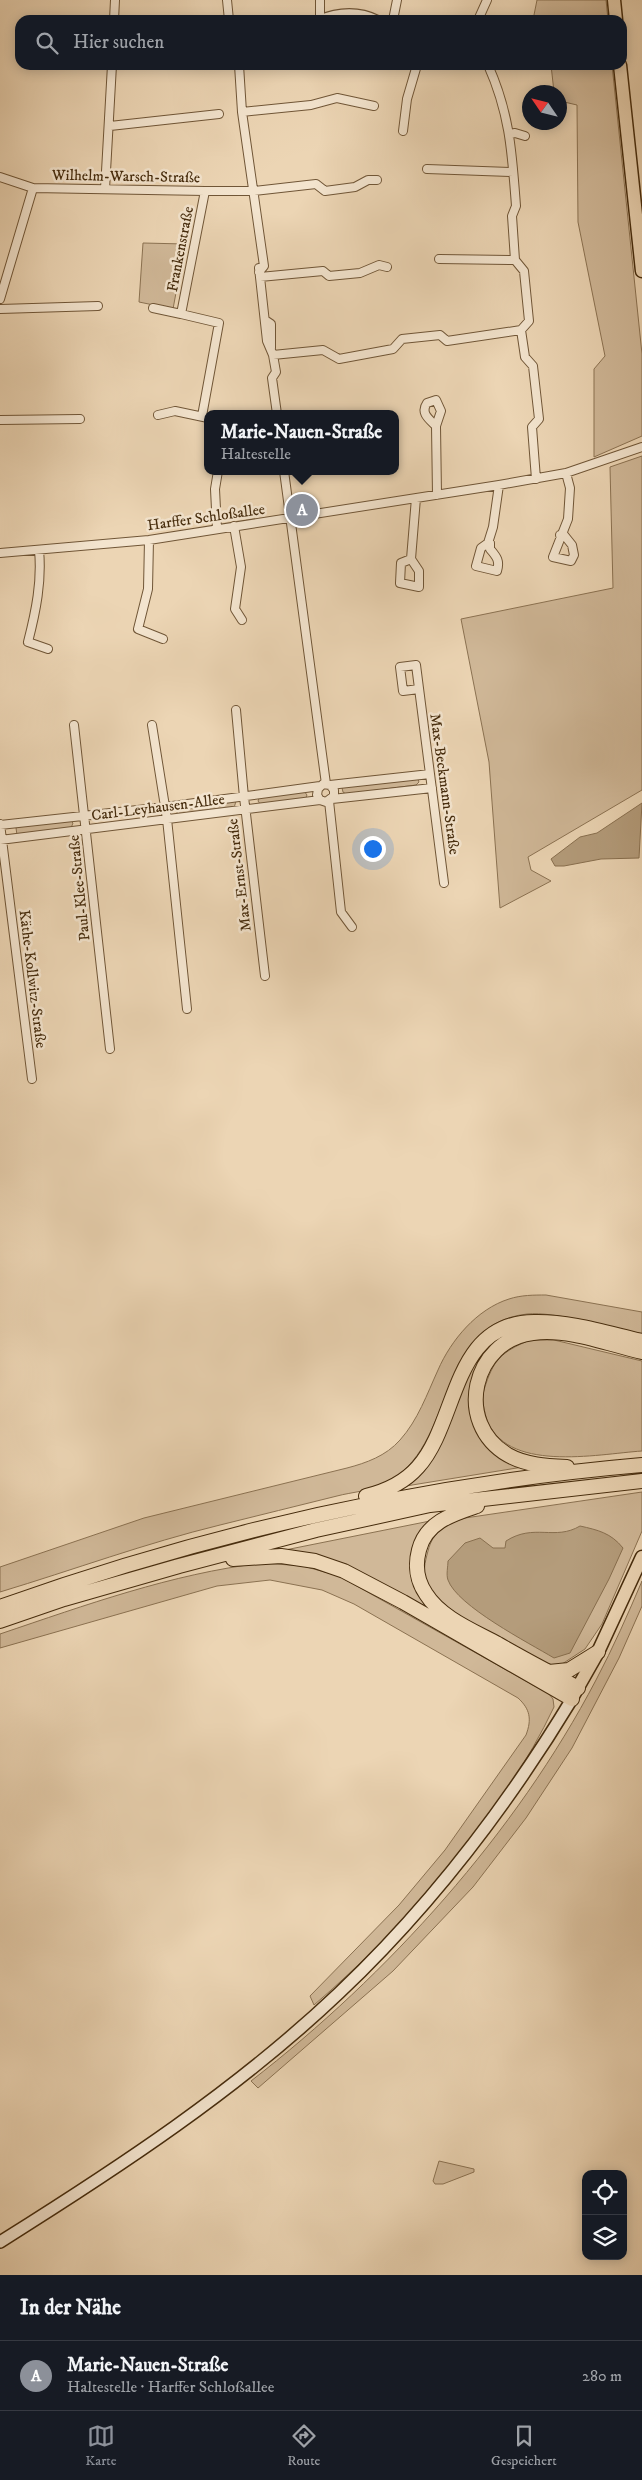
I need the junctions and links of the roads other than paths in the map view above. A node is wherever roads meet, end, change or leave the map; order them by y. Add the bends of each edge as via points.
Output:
1 (115, 0) edge
2 (227, 0) edge
3 (320, 0) edge
4 (397, 0) edge
5 (487, 0) edge
6 (614, 0) edge
7 (114, 15) edge
8 (228, 15) edge
9 (319, 15) edge
10 (326, 15) edge
11 (367, 15) edge
12 (394, 15) edge
13 (480, 15) edge
14 (616, 15) edge
15 (112, 70) edge
16 (239, 70) edge
17 (416, 70) edge
18 (490, 70) edge
19 (620, 70) edge
20 (374, 106) dead end
21 (242, 112) junction
22 (219, 114) dead end
23 (110, 126) junction
24 (402, 132) dead end
25 (510, 134) junction
26 (525, 136) dead end
27 (427, 169) dead end
28 (513, 172) junction
29 (0, 177) edge
30 (377, 180) dead end
31 (33, 188) junction
32 (105, 189) junction
33 (206, 191) junction
34 (254, 191) junction
35 (439, 259) dead end
36 (515, 260) junction
37 (386, 267) dead end
38 (642, 271) edge
39 (259, 275) junction
40 (0, 299) edge
41 (98, 306) dead end
42 (153, 308) dead end
43 (0, 309) edge
44 (181, 314) junction
45 (521, 330) junction
46 (272, 351) junction
47 (206, 410) edge
48 (276, 410) edge
49 (158, 415) dead end
50 (204, 417) edge
51 (80, 419) dead end
52 (0, 420) edge
53 (436, 426) dead end
54 (642, 447) edge
55 (566, 473) junction
56 (217, 475) edge
57 (285, 475) edge
58 (536, 479) junction
59 (499, 485) junction
60 (437, 495) junction
61 (416, 498) junction
62 (290, 518) junction
63 (234, 526) junction
64 (217, 530) junction
65 (560, 535) dead end
66 (149, 540) junction
67 (488, 543) dead end
68 (39, 550) junction
69 (0, 553) edge
70 (411, 560) dead end
71 (242, 620) dead end
72 (163, 638) dead end
73 (48, 649) dead end
74 (419, 689) dead end
75 (236, 710) dead end
76 (74, 724) dead end
77 (152, 725) dead end
78 (430, 774) junction
79 (325, 785) junction
80 (432, 788) junction
81 (244, 797) junction
82 (327, 800) junction
83 (165, 807) junction
84 (245, 809) junction
85 (84, 816) junction
86 (167, 820) junction
87 (0, 824) edge
88 (86, 830) junction
89 (1, 840) edge
90 (444, 883) dead end
91 (352, 926) dead end
92 (265, 976) dead end
93 (187, 1010) dead end
94 (110, 1049) dead end
95 (32, 1079) dead end
96 (642, 1341) edge
97 (642, 1352) edge
98 (642, 1465) edge
99 (602, 1468) junction
100 (642, 1481) edge
101 (518, 1494) junction
102 (310, 1516) junction
103 (642, 1557) edge
104 (179, 1566) junction
105 (0, 1607) edge
106 (0, 1621) edge
107 (598, 1652) junction
108 (549, 1672) junction
109 (575, 1693) junction
110 (0, 2242) edge

1 - 7 street
2 - 8 street
3 - 9 street
4 - 12 street
5 - 13 street
6 - 14 main road
10 - 11 street via 361,12
15 - 23 street
16 - 21 street
17 - 24 street via 403,112
18 - 25 street via 500,91
19 - 38 main road
20 - 21 street via 337,98 311,105
21 - 34 street
22 - 23 street
23 - 32 street
25 - 26 street via 515,132
25 - 28 street
27 - 28 street
28 - 36 street
29 - 31 street, Wilhelm-Warsch-Straße
30 - 34 street, Wilhelm-Warsch-Straße via 325,191 316,184
31 - 32 street, Wilhelm-Warsch-Straße
31 - 40 street
32 - 33 street, Wilhelm-Warsch-Straße
33 - 34 street, Wilhelm-Warsch-Straße
33 - 44 street, Frankenstraße
34 - 39 street via 264,266
35 - 36 street
36 - 45 street via 524,271 529,321
37 - 39 street via 379,265 360,273 336,276 329,276 323,271
39 - 46 street via 265,320 271,324
41 - 43 street
42 - 44 street, Frankenstraße
44 - 47 street, Frankenstraße via 220,323
45 - 46 street via 446,341 440,335 402,338 393,350 339,359 323,350
45 - 58 street via 525,357 533,366 539,419 532,427
46 - 48 street
49 - 50 street via 175,411
51 - 52 street
53 - 60 street
54 - 55 street, Harffer Schloßallee
55 - 58 street, Harffer Schloßallee
55 - 65 street via 570,502 566,528
56 - 64 street
57 - 62 street
58 - 59 street, Harffer Schloßallee
59 - 60 street, Harffer Schloßallee
59 - 67 street
60 - 61 street, Harffer Schloßallee
61 - 62 street, Harffer Schloßallee
61 - 70 street
62 - 63 street, Harffer Schloßallee
62 - 79 street
63 - 64 street, Harffer Schloßallee
63 - 71 street via 241,567 235,609
64 - 66 street, Harffer Schloßallee
66 - 68 street, Harffer Schloßallee
66 - 72 street via 148,589 138,629
68 - 69 street, Harffer Schloßallee
68 - 73 street via 41,569 28,642
74 - 78 street, Max-Beckmann-Straße
75 - 81 street, Max-Ernst-Straße
76 - 85 street, Paul-Klee-Straße
77 - 83 street
78 - 79 street, Carl-Leyhausen-Allee
78 - 80 street, Max-Beckmann-Straße
79 - 81 street, Carl-Leyhausen-Allee
79 - 82 street via 334,790
79 - 82 street via 316,792
80 - 82 street, Carl-Leyhausen-Allee
80 - 90 street, Max-Beckmann-Straße
81 - 83 street, Carl-Leyhausen-Allee
81 - 84 street, Max-Ernst-Straße
82 - 84 street, Carl-Leyhausen-Allee
82 - 91 street via 341,912
83 - 85 street, Carl-Leyhausen-Allee
83 - 86 street
84 - 86 street, Carl-Leyhausen-Allee
84 - 92 street, Max-Ernst-Straße
85 - 87 street, Carl-Leyhausen-Allee
85 - 88 street, Paul-Klee-Straße
86 - 88 street, Carl-Leyhausen-Allee
86 - 93 street
87 - 89 street, Käthe-Kollwitz-Straße
88 - 89 street, Carl-Leyhausen-Allee
88 - 94 street, Paul-Klee-Straße
89 - 95 street, Käthe-Kollwitz-Straße
96 - 102 highway via 548,1322 521,1323 501,1330 479,1346 465,1366 432,1447 410,1475 379,1493 339,1503
97 - 99 highway via 567,1334 534,1333 504,1343 488,1358 478,1377 475,1401 478,1418 489,1439 506,1454 544,1466
98 - 99 highway
99 - 102 highway via 426,1493
100 - 101 highway
101 - 104 highway via 430,1505 316,1530
101 - 108 highway via 462,1510 439,1522 420,1546 418,1576 425,1594 443,1612
102 - 105 highway via 170,1551
103 - 107 main road
104 - 106 highway
104 - 109 highway via 197,1568 263,1556 300,1558 330,1566 358,1577
107 - 108 highway via 569,1670
107 - 109 main road
108 - 109 highway
109 - 110 main road via 535,1760 468,1853 426,1903 338,1994 240,2077 171,2129

